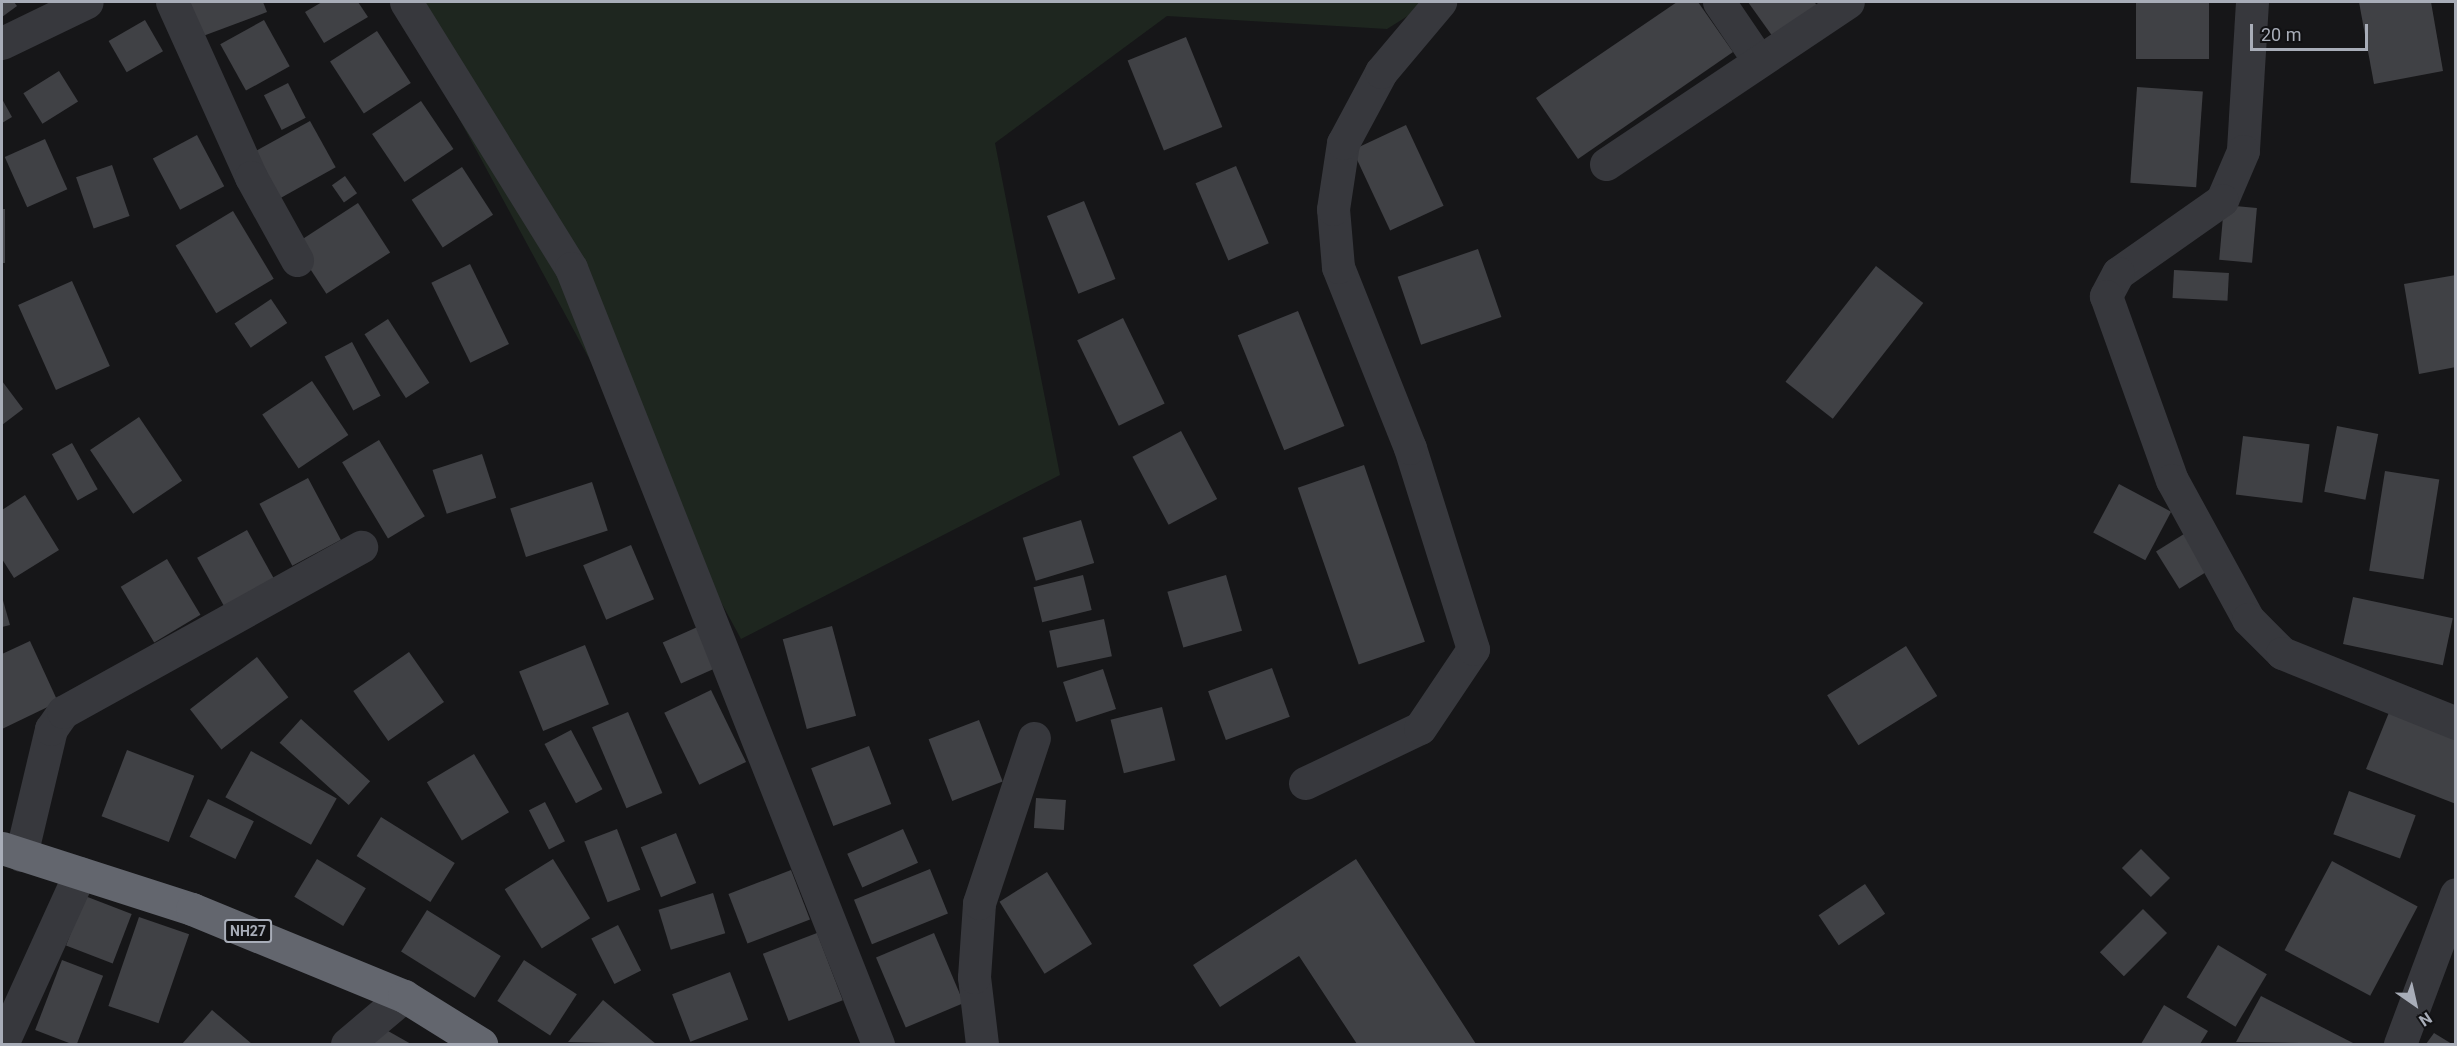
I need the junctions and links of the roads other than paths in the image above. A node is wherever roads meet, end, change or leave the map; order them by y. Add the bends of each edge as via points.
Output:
1 (87, 2) edge
2 (172, 2) edge
3 (406, 2) edge
4 (1440, 2) edge
5 (1719, 2) edge
6 (1848, 2) edge
7 (2253, 2) edge
8 (2, 43) edge
9 (1759, 62) junction
10 (1606, 164) dead end
11 (297, 260) dead end
12 (361, 547) dead end
13 (2456, 723) edge
14 (1034, 738) dead end
15 (1305, 783) dead end
16 (11, 852) edge
17 (80, 873) junction
18 (2456, 894) edge
19 (404, 996) junction
20 (2, 1044) edge
21 (347, 1044) edge
22 (481, 1044) edge
23 (878, 1044) edge
24 (982, 1044) edge
25 (2400, 1044) edge

1 - 8 street
2 - 11 street via 251,177
3 - 23 street via 571,268
4 - 15 street via 1381,72 1343,143 1333,209 1338,267 1410,448 1473,650 1420,728
5 - 9 street
6 - 9 street
7 - 13 street via 2243,151 2222,200 2118,273 2106,296 2172,480 2248,619 2282,653
9 - 10 street
12 - 16 street via 63,712 51,729
14 - 24 street via 979,903 974,977
16 - 17 highway, NH27
17 - 19 highway, NH27 via 192,909
17 - 20 street
18 - 25 street
19 - 21 street
19 - 22 highway, NH27

